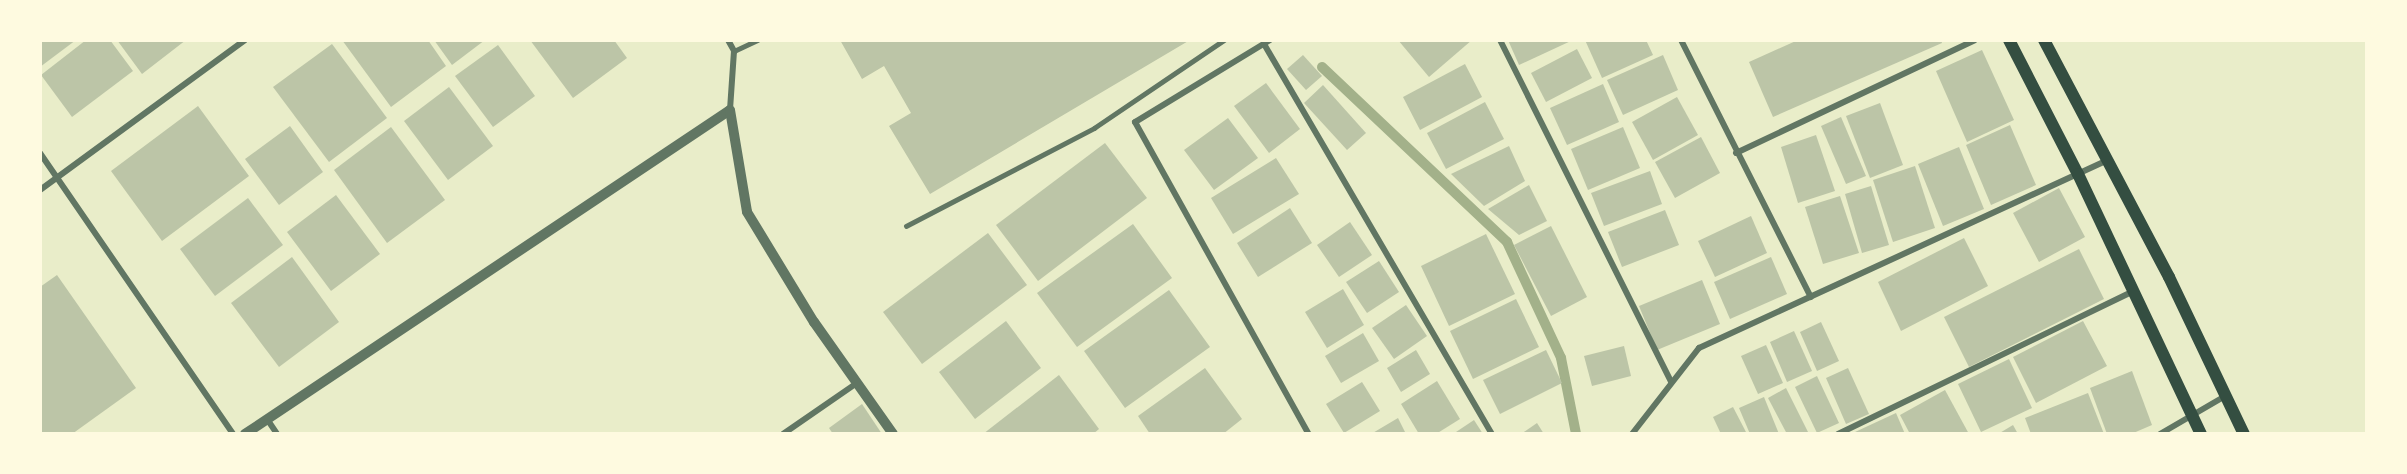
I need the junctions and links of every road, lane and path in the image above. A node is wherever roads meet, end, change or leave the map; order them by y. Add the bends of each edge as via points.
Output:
1 (244, 40) edge
2 (728, 40) edge
3 (758, 40) edge
4 (1224, 40) edge
5 (1500, 40) edge
6 (1681, 40) edge
7 (1974, 40) edge
8 (2008, 40) edge
9 (2044, 40) edge
10 (1267, 42) edge
11 (734, 51) junction
12 (730, 110) junction
13 (40, 153) edge
14 (1736, 153) junction
15 (2108, 160) junction
16 (2078, 174) junction
17 (58, 177) junction
18 (40, 190) edge
19 (906, 226) dead end
20 (2134, 290) junction
21 (1811, 297) junction
22 (1671, 382) junction
23 (857, 383) junction
24 (2228, 395) junction
25 (2192, 412) junction
26 (266, 418) junction
27 (1631, 433) edge
28 (233, 434) edge
29 (245, 434) edge
30 (277, 434) edge
31 (783, 434) edge
32 (893, 434) edge
33 (1309, 434) edge
34 (1492, 434) edge
35 (1838, 434) edge
36 (2160, 434) edge
37 (2201, 434) edge
38 (2244, 434) edge

1 - 17 street
2 - 11 street
3 - 11 lane
4 - 19 lane via 1094,128
5 - 22 street
6 - 14 street
7 - 14 street
8 - 16 main road
9 - 15 main road
10 - 33 street via 1135,122
10 - 34 street
11 - 12 street
12 - 23 street via 747,212 814,322
12 - 26 street
13 - 17 street
14 - 21 street
15 - 16 street
15 - 24 main road
16 - 20 main road
16 - 21 street
17 - 18 street
17 - 28 street
20 - 25 main road
20 - 35 street
21 - 22 street via 1699,348
22 - 27 street
23 - 31 street
23 - 32 street
24 - 25 street
24 - 38 main road
25 - 36 street
25 - 37 main road
26 - 29 street
26 - 30 street

